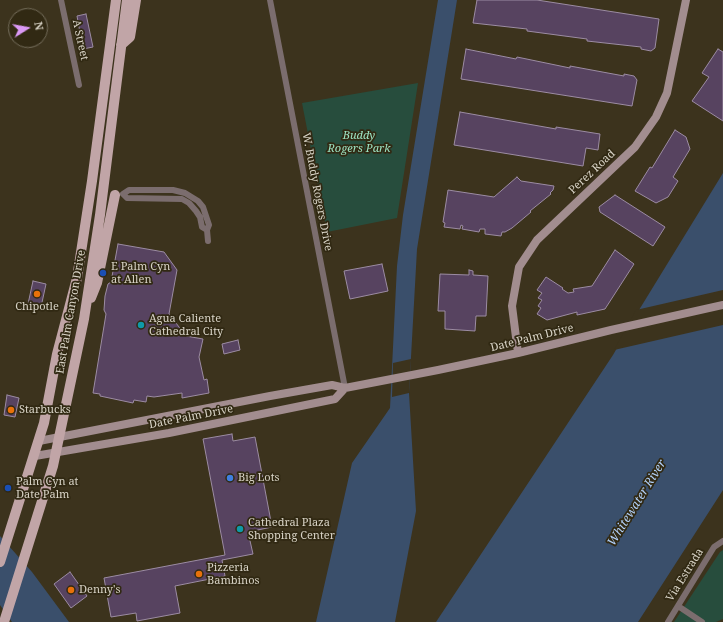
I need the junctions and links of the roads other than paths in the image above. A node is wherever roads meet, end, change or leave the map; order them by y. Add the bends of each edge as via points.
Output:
1 (61, 0) edge
2 (116, 0) edge
3 (127, 0) edge
4 (136, 0) edge
5 (270, 0) edge
6 (686, 0) edge
7 (121, 45) junction
8 (79, 85) dead end
9 (119, 195) junction
10 (90, 196) junction
11 (102, 196) junction
12 (208, 241) dead end
13 (723, 306) edge
14 (84, 319) junction
15 (518, 353) junction
16 (345, 388) junction
17 (59, 436) junction
18 (39, 441) junction
19 (56, 452) junction
20 (35, 456) junction
21 (723, 541) edge
22 (0, 562) edge
23 (678, 606) junction
24 (4, 621) edge
25 (668, 622) edge
26 (702, 622) edge

1 - 8 street, A Street
2 - 10 main road, East Palm Canyon Drive
3 - 7 main road, East Palm Canyon Drive
4 - 7 main road via 130,37
5 - 16 street, W. Buddy Rogers Drive
6 - 15 main road, Perez Road via 668,93 656,117 636,147 536,240 519,267 512,306
7 - 11 main road, East Palm Canyon Drive
9 - 11 street
9 - 12 street via 127,198 182,199 200,217
9 - 14 main road via 97,283
10 - 11 street
10 - 18 main road, East Palm Canyon Drive via 77,278 56,354
11 - 14 main road, East Palm Canyon Drive
13 - 15 main road, Date Palm Drive
14 - 17 main road, East Palm Canyon Drive
15 - 16 main road, Date Palm Drive
16 - 17 main road, Date Palm Drive via 332,385
16 - 19 main road, Date Palm Drive via 335,399 169,433
17 - 18 main road, Date Palm Drive
17 - 19 main road, East Palm Canyon Drive
18 - 20 main road, East Palm Canyon Drive
19 - 20 main road, Date Palm Drive
19 - 24 main road, East Palm Canyon Drive
20 - 22 main road, East Palm Canyon Drive
21 - 23 street, Via Estrada via 714,547
23 - 25 street, Via Estrada
23 - 26 street

